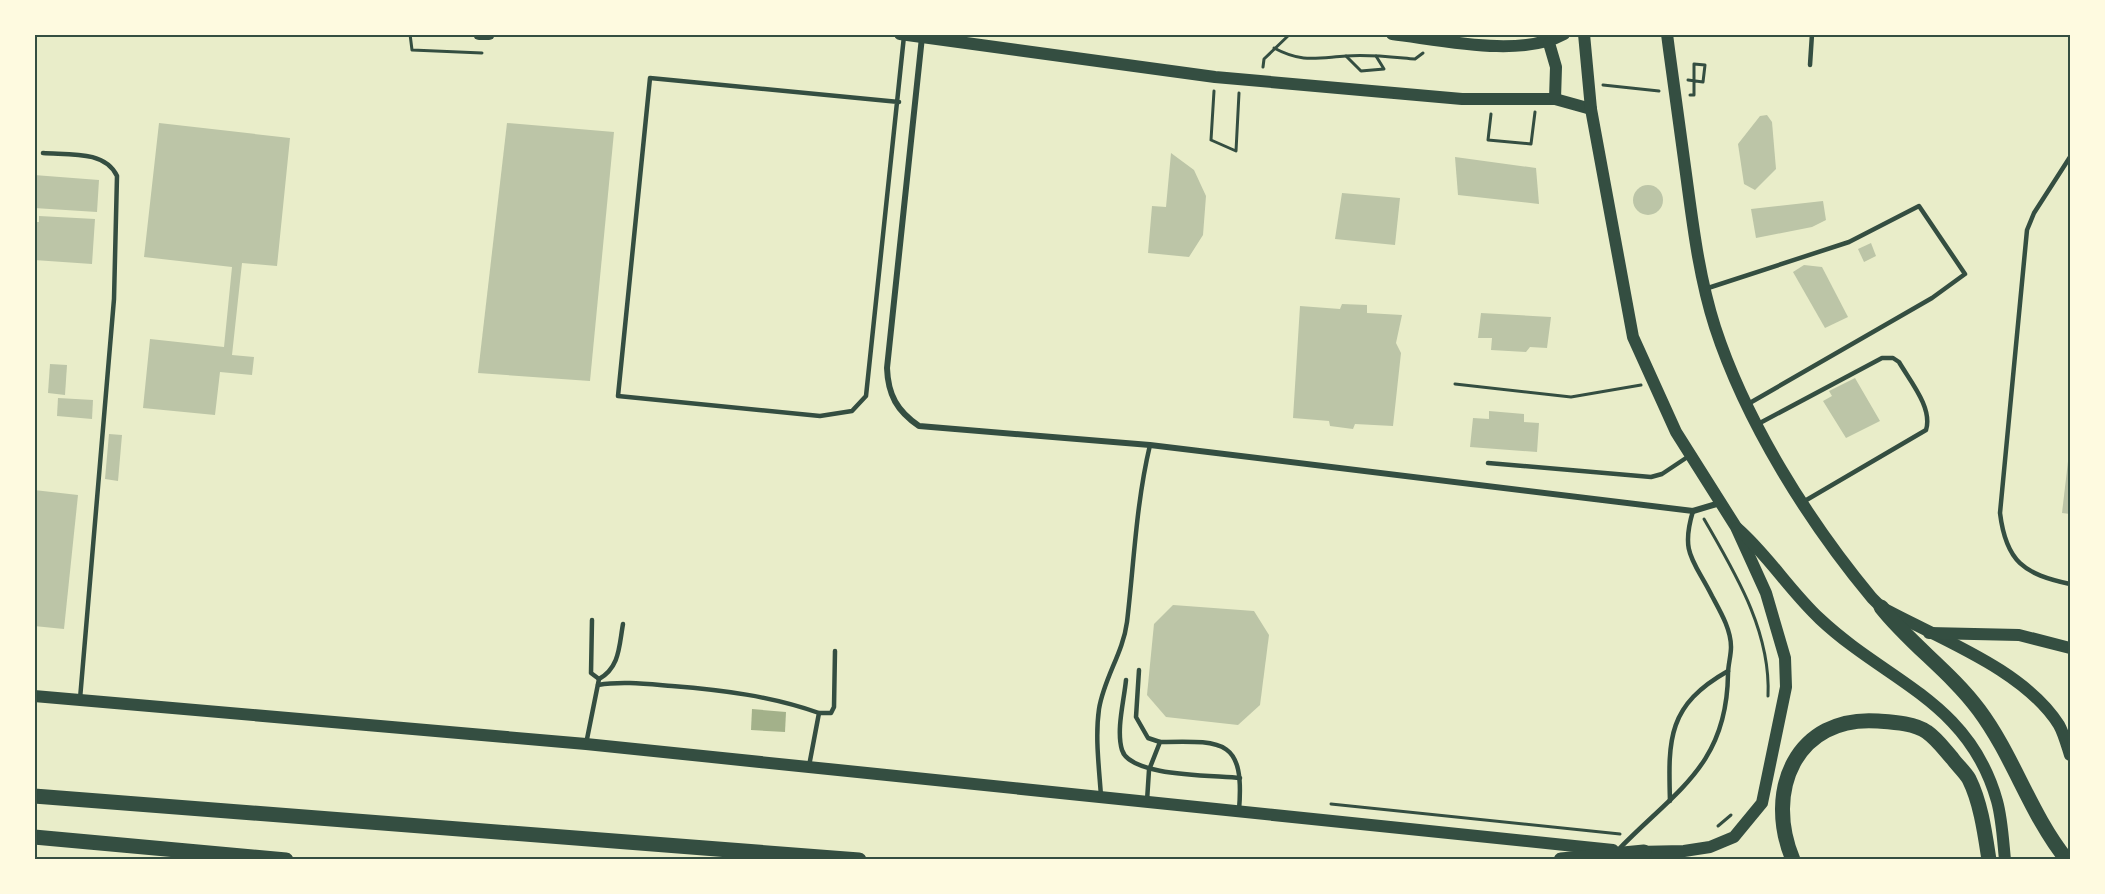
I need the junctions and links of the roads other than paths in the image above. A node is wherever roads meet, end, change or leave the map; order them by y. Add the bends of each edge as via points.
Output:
1 (479, 34) edge
2 (489, 34) edge
3 (900, 34) edge
4 (1392, 34) edge
5 (1564, 34) edge
6 (1584, 34) edge
7 (1666, 34) edge
8 (1812, 34) edge
9 (905, 35) edge
10 (922, 37) junction
11 (1549, 43) junction
12 (1810, 65) dead end
13 (1554, 99) junction
14 (899, 102) junction
15 (1591, 109) junction
16 (43, 153) dead end
17 (2070, 157) edge
18 (1704, 289) junction
19 (1748, 404) junction
20 (1758, 424) junction
21 (1149, 445) junction
22 (1690, 456) junction
23 (1488, 464) dead end
24 (1803, 502) junction
25 (1720, 503) junction
26 (1696, 510) junction
27 (1736, 527) junction
28 (2070, 584) edge
29 (1881, 607) junction
30 (592, 620) dead end
31 (623, 624) dead end
32 (1927, 633) junction
33 (2070, 648) edge
34 (835, 651) dead end
35 (1139, 670) dead end
36 (1728, 670) junction
37 (1126, 680) dead end
38 (598, 682) junction
39 (34, 696) edge
40 (81, 699) junction
41 (819, 713) junction
42 (1160, 742) junction
43 (586, 744) junction
44 (2070, 755) edge
45 (809, 766) junction
46 (1149, 770) junction
47 (1240, 778) junction
48 (34, 796) edge
49 (1101, 796) junction
50 (1147, 801) junction
51 (1670, 801) junction
52 (1239, 810) junction
53 (34, 837) edge
54 (1617, 850) junction
55 (1644, 852) junction
56 (2070, 854) edge
57 (286, 860) edge
58 (859, 860) edge
59 (1561, 860) edge
60 (1793, 860) edge
61 (1989, 860) edge
62 (2005, 860) edge
63 (2067, 860) edge

1 - 2 main road
3 - 9 main road
4 - 11 main road via 1508,46
5 - 11 main road
6 - 15 main road
7 - 18 main road
8 - 12 lane
9 - 10 main road
9 - 14 lane
10 - 13 main road via 1215,77 1492,100
10 - 21 street via 887,368 892,399 903,415 919,426
11 - 13 main road via 1556,67
13 - 15 main road
14 - 14 lane via 866,396 852,411 820,416 618,396 650,78
15 - 22 main road via 1628,319 1652,383
16 - 40 lane via 95,157 113,166 117,176 114,299
17 - 28 lane via 2027,230 2000,513 2011,556 2027,569
18 - 19 main road via 1715,327
18 - 19 lane via 1849,242 1918,206 1965,274 1932,298
19 - 20 main road
20 - 24 main road
20 - 24 lane via 1882,358 1899,362 1927,411 1926,430
21 - 26 street
21 - 49 lane via 1139,494 1127,624 1120,656 1106,683 1099,709
22 - 23 lane via 1651,477
22 - 25 main road
24 - 29 main road via 1840,559
25 - 26 street
25 - 27 main road
26 - 36 lane via 1686,534 1689,553 1727,626 1731,646
27 - 55 main road via 1766,593 1785,658 1786,687 1762,804 1734,837 1710,847
27 - 62 main road via 1759,547 1819,618 1938,706 1961,729 1987,772 1998,802
29 - 32 main road
29 - 63 highway via 1979,709 2040,820
30 - 38 lane via 591,674
31 - 38 lane via 617,661
32 - 33 main road via 2019,635
32 - 44 main road via 1994,667 2028,692 2059,726
34 - 41 lane via 834,707 831,713
35 - 42 lane via 1136,717 1148,738
36 - 51 lane via 1728,700 1719,733 1700,769
36 - 51 lane via 1704,685 1678,716 1670,741
37 - 46 lane via 1122,749 1128,760
38 - 41 lane via 729,691
38 - 43 lane
39 - 40 main road
40 - 43 main road
41 - 45 lane
42 - 46 lane
42 - 47 lane via 1221,745 1234,755
43 - 45 main road
45 - 49 main road
46 - 47 lane
46 - 50 lane
47 - 52 lane
48 - 58 highway
49 - 50 main road
50 - 52 main road
51 - 54 lane
52 - 54 main road
53 - 57 highway
54 - 55 main road
55 - 59 highway
56 - 63 main road
60 - 61 highway via 1782,818 1783,791 1792,765 1807,742 1829,728 1856,719 1924,730 1936,740 1969,779

